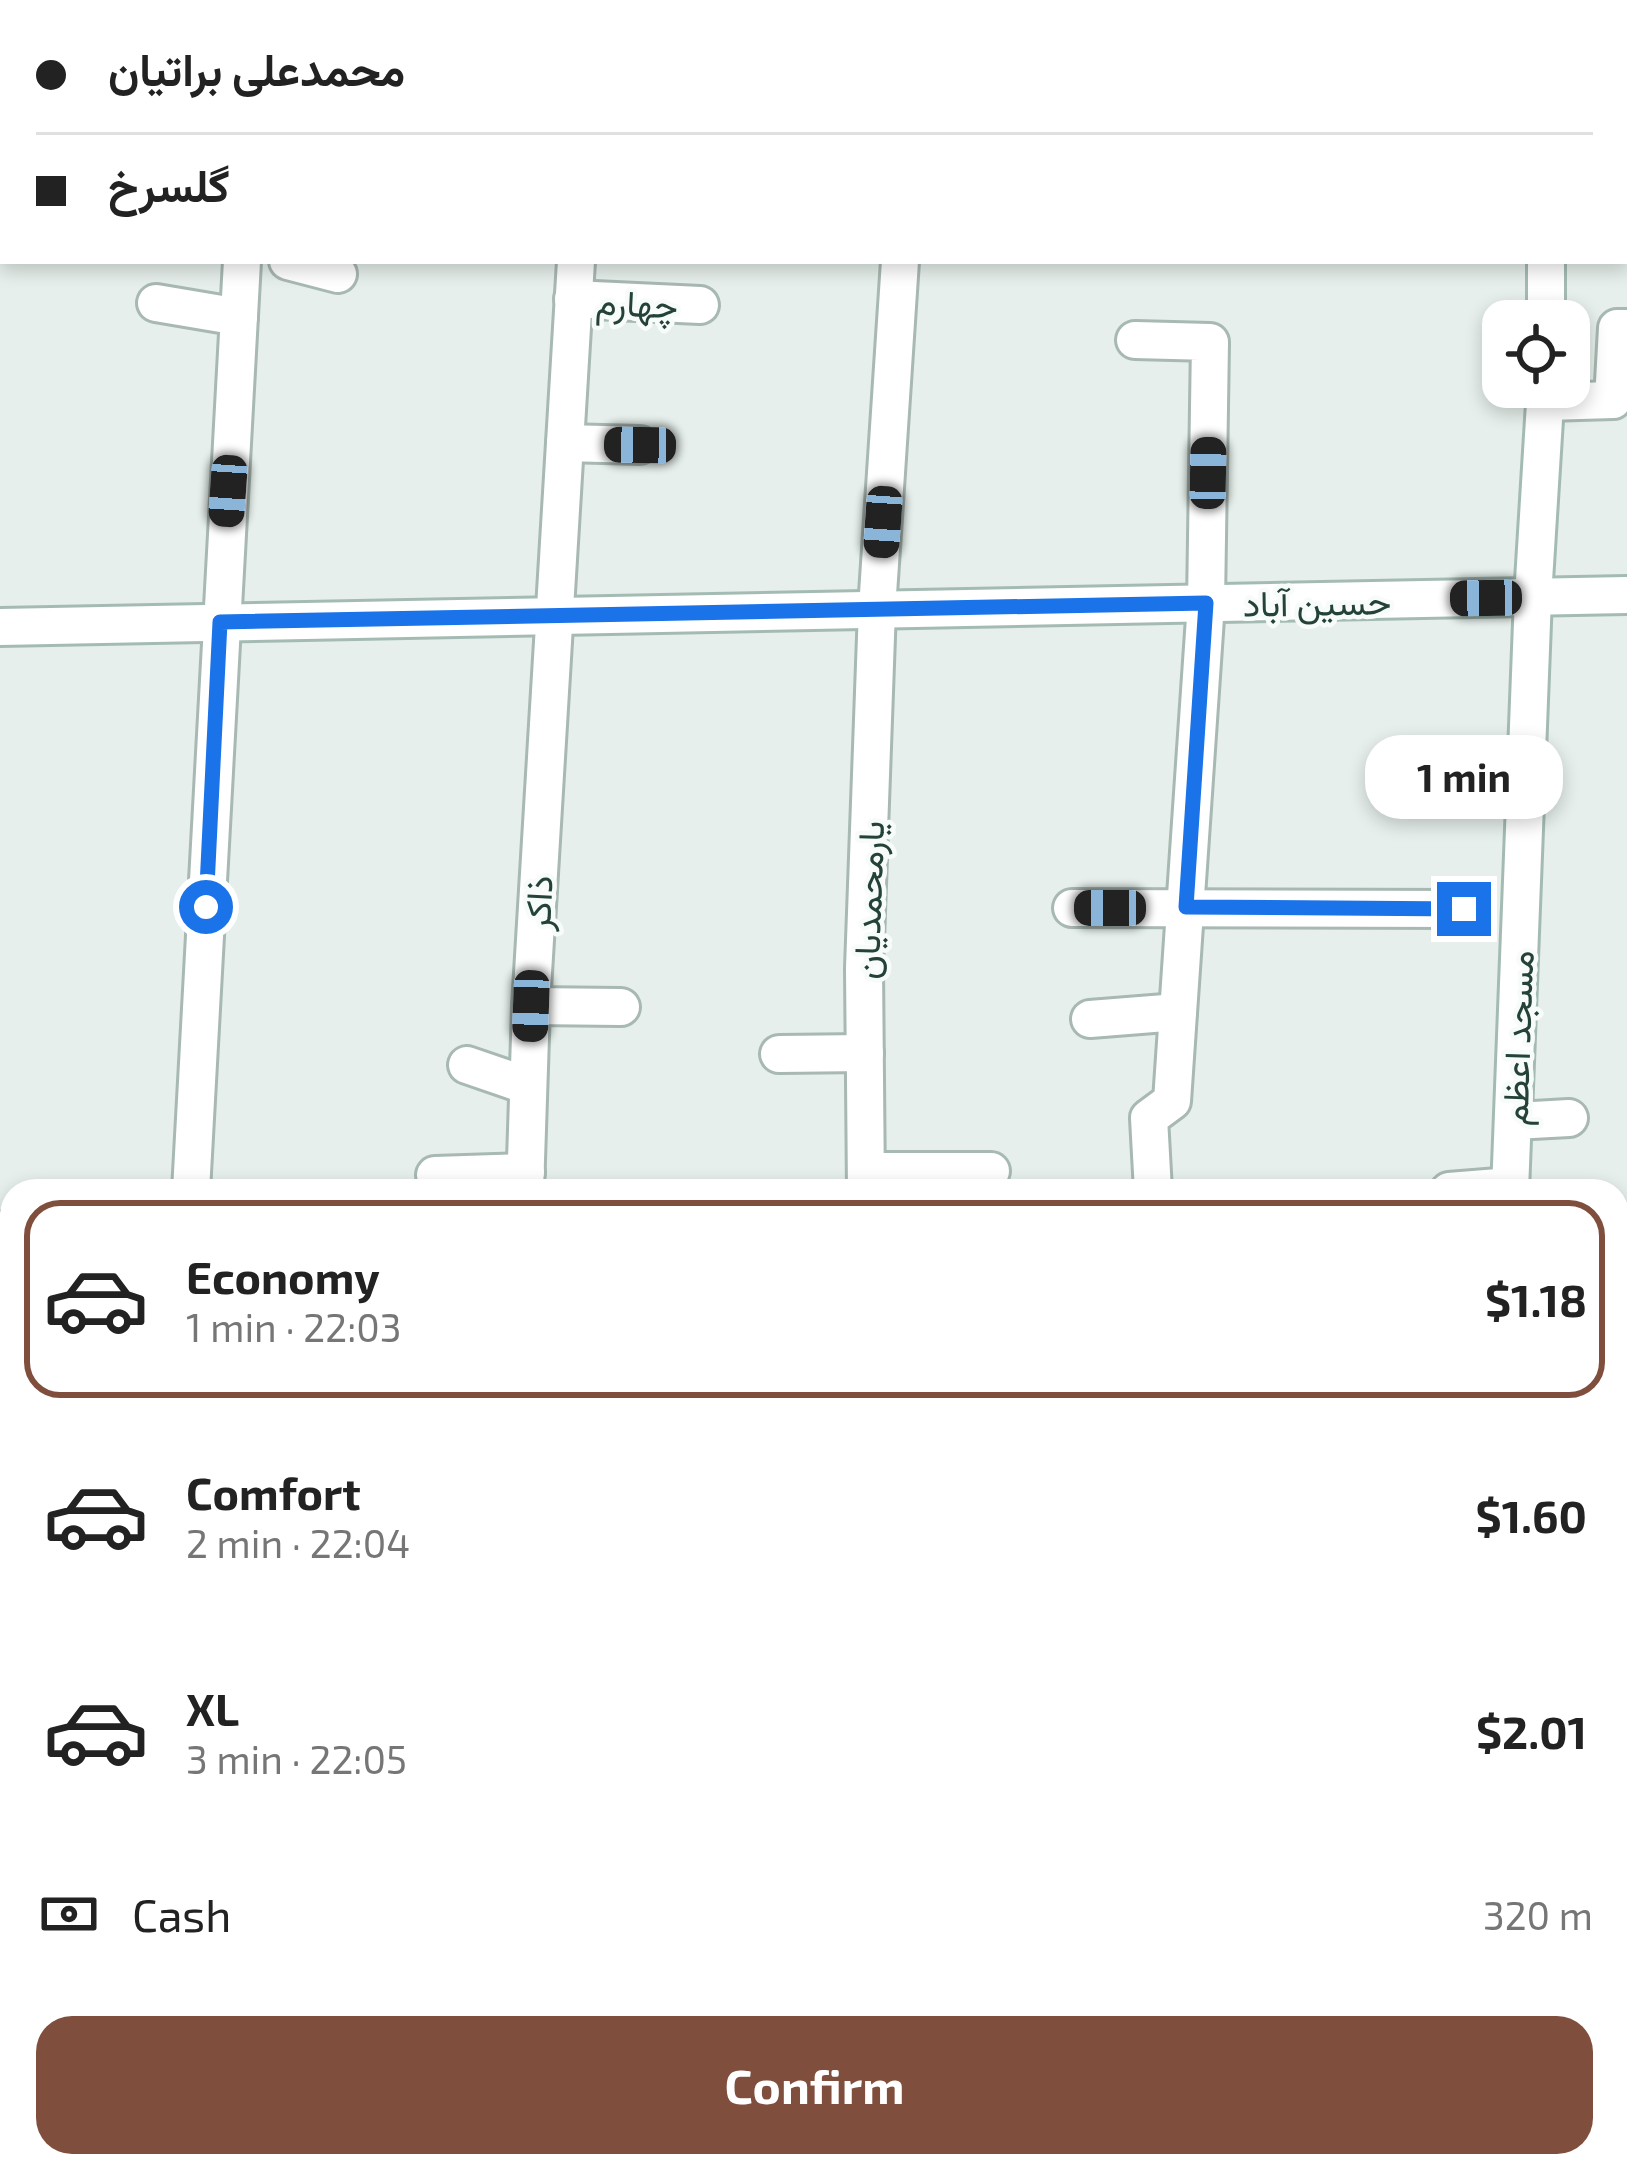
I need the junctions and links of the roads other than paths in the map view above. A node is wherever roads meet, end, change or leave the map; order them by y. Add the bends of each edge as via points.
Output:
1 (242, 264) edge
2 (300, 264) edge
3 (576, 264) edge
4 (899, 264) edge
5 (1546, 264) edge
6 (338, 274) dead end
7 (573, 299) junction
8 (1546, 300) edge
9 (156, 303) dead end
10 (700, 305) dead end
11 (239, 317) junction
12 (1627, 328) edge
13 (1136, 340) dead end
14 (1590, 398) edge
15 (1545, 408) edge
16 (565, 443) junction
17 (640, 445) dead end
18 (1627, 595) edge
19 (1533, 597) junction
20 (1206, 603) junction
21 (877, 609) junction
22 (555, 616) junction
23 (220, 622) junction
24 (0, 627) edge
25 (1186, 907) junction
26 (1072, 908) dead end
27 (1464, 909) dead end
28 (531, 1006) junction
29 (621, 1007) dead end
30 (1178, 1012) junction
31 (1090, 1019) dead end
32 (865, 1053) junction
33 (779, 1054) dead end
34 (467, 1065) dead end
35 (528, 1086) junction
36 (1569, 1118) dead end
37 (1513, 1121) junction
38 (992, 1171) dead end
39 (435, 1175) dead end
40 (192, 1179) edge
41 (486, 1179) edge
42 (525, 1179) edge
43 (866, 1179) edge
44 (891, 1179) edge
45 (1152, 1179) edge
46 (1510, 1179) edge

1 - 11 street
2 - 6 street
3 - 7 street, ذاکر
4 - 21 street, یارمحمدیان
5 - 8 street
7 - 10 street, چهارم
7 - 16 street, ذاکر
9 - 11 street
11 - 23 street
12 - 14 street via 1617,328 1613,400
13 - 20 street via 1210,343
15 - 19 street, مسجد اعظم
16 - 17 street
16 - 22 street, ذاکر
18 - 19 street, حسین آباد
19 - 20 street, حسین آباد
19 - 37 street, مسجد اعظم
20 - 21 street, حسین آباد
20 - 25 street
21 - 22 street, حسین آباد
21 - 32 street, یارمحمدیان
22 - 23 street, حسین آباد
22 - 28 street, ذاکر
23 - 24 street, حسین آباد
23 - 40 street
25 - 26 street
25 - 27 street
25 - 30 street
28 - 29 street
28 - 35 street, ذاکر
30 - 31 street
30 - 45 street via 1172,1101 1148,1118
32 - 33 street
32 - 43 street, یارمحمدیان
34 - 35 street
35 - 42 street, ذاکر
36 - 37 street
37 - 46 street, مسجد اعظم
38 - 44 street
39 - 41 street

